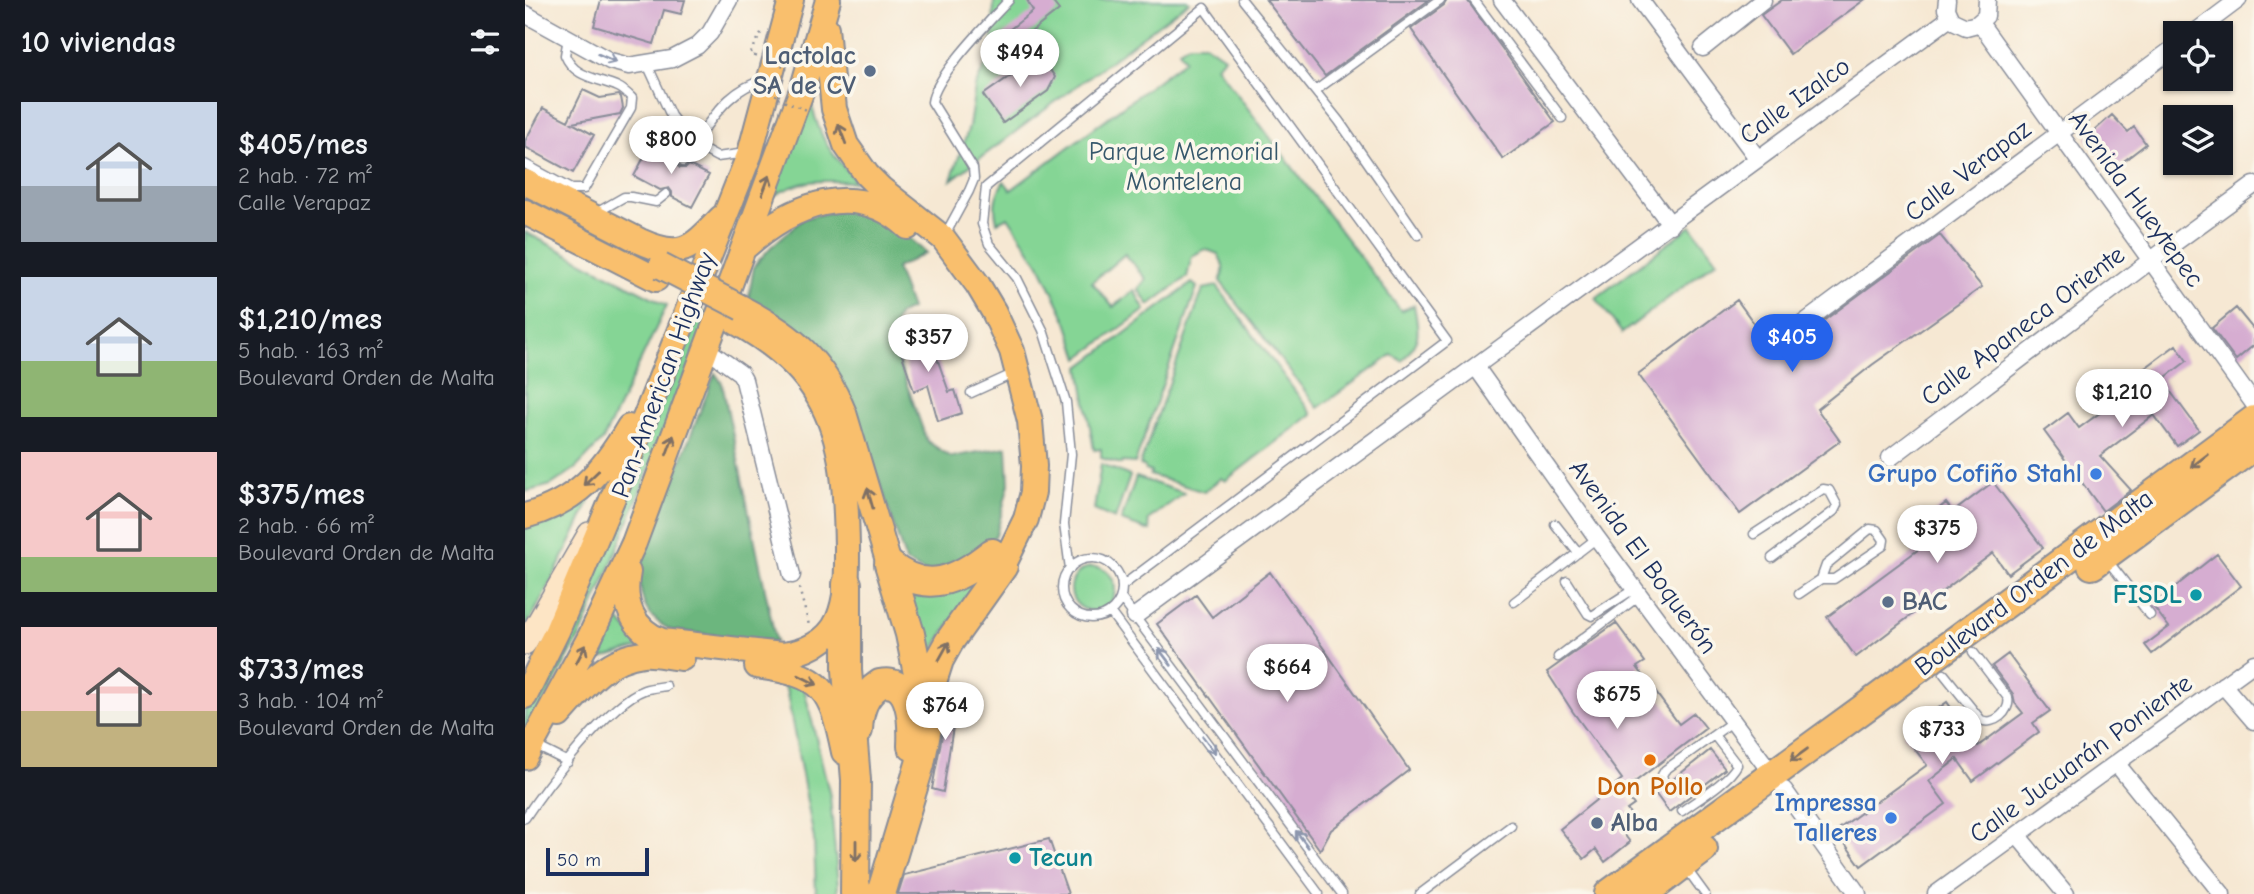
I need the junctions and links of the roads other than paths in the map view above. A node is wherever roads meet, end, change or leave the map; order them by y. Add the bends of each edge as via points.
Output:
1 (729, 0) edge
2 (791, 0) edge
3 (1009, 0) edge
4 (1242, 0) edge
5 (1440, 0) edge
6 (1474, 0) edge
7 (1502, 0) edge
8 (1640, 0) edge
9 (1763, 0) edge
10 (1948, 0) edge
11 (1987, 0) edge
12 (2238, 0) edge
13 (826, 7) edge
14 (525, 14) edge
15 (1950, 18) junction
16 (2210, 21) edge
17 (1979, 23) junction
18 (568, 38) junction
19 (1703, 48) dead end
20 (2163, 56) edge
21 (647, 64) junction
22 (772, 77) junction
23 (1315, 91) junction
24 (1562, 118) dead end
25 (2058, 135) junction
26 (693, 144) junction
27 (750, 153) junction
28 (1758, 159) junction
29 (683, 162) dead end
30 (525, 164) edge
31 (525, 182) edge
32 (2254, 185) edge
33 (525, 193) edge
34 (666, 194) dead end
35 (876, 196) junction
36 (525, 212) edge
37 (726, 212) junction
38 (590, 216) junction
39 (905, 216) junction
40 (1671, 225) junction
41 (1418, 235) dead end
42 (943, 238) junction
43 (741, 250) junction
44 (2150, 261) junction
45 (658, 272) junction
46 (739, 315) junction
47 (1789, 334) dead end
48 (705, 348) junction
49 (669, 360) junction
50 (1476, 367) junction
51 (1006, 377) junction
52 (971, 393) dead end
53 (2254, 404) edge
54 (2254, 420) edge
55 (2254, 446) edge
56 (1890, 458) dead end
57 (624, 471) junction
58 (525, 516) edge
59 (1555, 524) dead end
60 (1754, 534) dead end
61 (1597, 538) junction
62 (634, 544) junction
63 (1004, 548) junction
64 (1578, 553) junction
65 (2103, 556) junction
66 (1772, 558) dead end
67 (889, 564) junction
68 (1070, 569) junction
69 (792, 575) road end
70 (1821, 579) junction
71 (1567, 581) dead end
72 (847, 584) junction
73 (1122, 586) junction
74 (1637, 592) junction
75 (1800, 594) dead end
76 (1121, 598) junction
77 (1514, 602) dead end
78 (1110, 612) junction
79 (2150, 615) dead end
80 (1135, 617) junction
81 (525, 644) edge
82 (1973, 652) junction
83 (1558, 657) dead end
84 (2254, 663) edge
85 (1944, 674) junction
86 (2223, 685) junction
87 (666, 686) dead end
88 (525, 696) edge
89 (2254, 721) edge
90 (1732, 722) junction
91 (1714, 735) junction
92 (529, 750) edge
93 (568, 762) junction
94 (2116, 763) junction
95 (920, 764) junction
96 (856, 780) junction
97 (1778, 782) junction
98 (1665, 785) dead end
99 (1732, 788) junction
100 (855, 808) junction
101 (905, 815) junction
102 (525, 817) edge
103 (1511, 826) dead end
104 (2017, 835) junction
105 (1684, 864) junction
106 (1341, 893) edge
107 (855, 894) edge
108 (881, 894) edge
109 (1319, 894) edge
110 (1420, 894) edge
111 (1609, 894) edge
112 (1644, 894) edge
113 (1705, 894) edge
114 (1858, 894) edge
115 (1936, 894) edge
116 (2066, 894) edge
117 (2222, 894) edge

1 - 21 street via 698,46 672,60
2 - 22 main road, Pan-American Highway
3 - 42 lane via 933,93 932,102 974,178
4 - 23 lane
5 - 23 lane
6 - 24 lane
7 - 40 street
8 - 28 street
9 - 19 street
10 - 15 street
11 - 17 street
12 - 16 street
35 -> 13 main road via 839,128
43 -> 13 main road, Pan-American Highway via 803,87
14 - 18 street
15 - 17 street via 1966,27
15 - 28 street, Calle Izalco
17 - 25 street, Avenida Hueytepec
18 -> 21 street via 610,61
18 - 30 lane via 565,55 573,69 620,87 632,98 631,108 584,189 571,189
20 - 25 street, Calle Verapaz
21 - 26 lane via 671,116
22 - 26 lane via 726,100
22 - 27 main road, Pan-American Highway
23 - 41 lane
25 - 44 street, Avenida Hueytepec
25 - 47 street, Calle Verapaz
26 - 27 lane via 717,157
26 - 29 lane
27 - 37 main road, Pan-American Highway
28 - 40 street, Calle Izalco
31 - 38 main road
32 - 44 street, Calle Apaneca Oriente
33 - 45 main road
34 - 38 lane via 656,202 624,197
35 - 39 main road
35 - 43 main road via 800,209
36 - 45 main road
37 - 38 main road via 684,250 670,251
37 - 49 main road, Pan-American Highway
39 - 42 main road
39 - 51 main road via 958,282 990,334
40 - 50 street, Calle Izalco via 1550,303
42 - 63 main road via 994,312 1011,351 1030,421 1033,492 1026,519
43 - 48 main road, Pan-American Highway
44 - 53 street, Avenida Hueytepec
44 - 56 street, Calle Apaneca Oriente
45 - 46 main road
67 -> 46 main road via 834,389 800,346 774,326
46 - 72 main road via 785,355 818,394 829,418 843,473
62 -> 48 main road, Pan-American Highway
48 - 69 street via 744,380
49 - 57 main road, Pan-American Highway
49 -> 58 main road via 594,478 571,497
50 - 61 street, Avenida El Boquerón
50 - 80 street, Calle Izalco
51 - 52 lane
51 - 63 main road via 1017,424 1021,482
54 -> 97 highway, Boulevard Orden de Malta via 1889,691
55 - 65 highway, Boulevard Orden de Malta
57 - 81 street
57 - 88 main road, Pan-American Highway
59 - 64 lane
60 - 66 lane via 1823,489 1829,490 1837,505 1834,511
61 - 64 lane
61 - 74 street, Avenida El Boquerón
62 - 72 main road via 626,582 631,615 650,636 662,641 796,654 815,646 838,621
92 -> 62 main road, Pan-American Highway
63 - 67 highway via 966,572 933,583 908,578
95 -> 63 highway via 930,688 939,660
64 - 77 lane
65 - 79 lane
65 - 82 highway, Boulevard Orden de Malta
67 - 95 highway via 921,685
68 - 73 lane via 1078,562 1097,559 1114,568
68 - 73 lane via 1064,524 1071,454 1066,402 1043,330 1017,278 989,244 982,224 986,187 1204,8 1447,341
68 - 78 lane via 1063,586 1074,612 1092,618
70 - 70 lane via 1834,579 1883,546 1877,530 1870,529 1825,565
70 - 75 lane
71 - 74 lane via 1592,616
72 - 96 highway via 847,670
73 - 76 lane
74 - 83 lane
74 - 90 street, Avenida El Boquerón
76 - 78 lane
76 - 80 lane
78 -> 109 lane
106 -> 80 lane
82 - 85 highway, Boulevard Orden de Malta
82 - 85 lane via 2008,698 2008,709 1992,722 1981,720
84 - 86 street, Calle Jucuarán Poniente
85 - 97 highway, Boulevard Orden de Malta
86 - 89 street
86 - 94 street, Calle Jucuarán Poniente
87 - 93 lane via 644,690 613,710
90 - 91 lane
90 - 97 street, Avenida El Boquerón
91 - 98 lane via 1665,770
91 - 99 lane via 1737,765
92 - 93 lane
92 -> 100 main road via 602,670 622,659 645,654 776,668 819,686 832,703
93 - 102 lane
94 - 104 street, Calle Jucuarán Poniente
94 - 117 street
95 - 101 highway
96 - 100 highway
96 - 101 highway via 861,706 871,689 880,684 900,686 911,718
97 - 99 highway, Boulevard Orden de Malta
97 - 105 highway, Boulevard Orden de Malta
97 - 114 street, Avenida El Boquerón
99 - 111 highway, Boulevard Orden de Malta via 1686,815
100 -> 107 highway
101 - 108 highway
103 - 110 lane
104 - 115 street, Calle Jucuarán Poniente
104 - 116 street
105 - 112 highway, Boulevard Orden de Malta
105 - 113 lane

